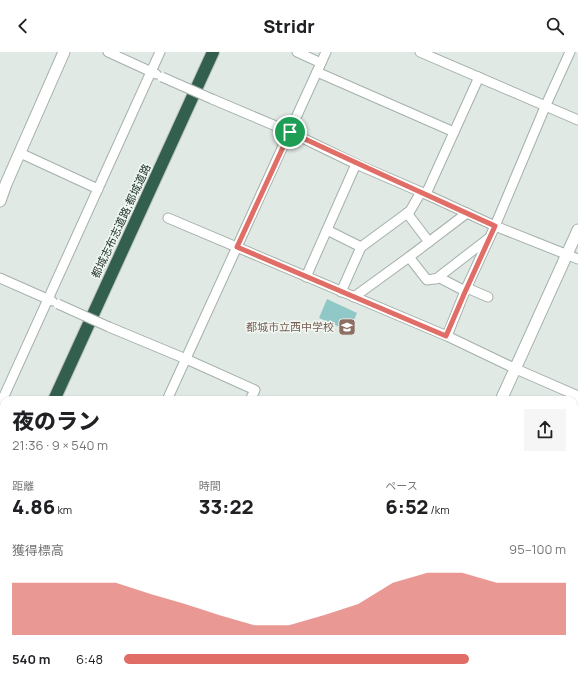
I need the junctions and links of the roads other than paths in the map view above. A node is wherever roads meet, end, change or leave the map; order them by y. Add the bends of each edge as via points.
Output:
1 (64, 52) edge
2 (108, 52) edge
3 (160, 52) edge
4 (296, 52) edge
5 (326, 52) edge
6 (420, 52) edge
7 (212, 53) edge
8 (568, 53) edge
9 (321, 63) junction
10 (151, 72) junction
11 (317, 72) junction
12 (479, 77) junction
13 (545, 106) junction
14 (578, 120) edge
15 (290, 132) junction
16 (454, 132) junction
17 (20, 153) junction
18 (356, 164) junction
19 (3, 182) edge
20 (98, 189) junction
21 (424, 193) junction
22 (0, 201) edge
23 (407, 213) junction
24 (467, 213) junction
25 (168, 218) dead end
26 (495, 226) junction
27 (327, 230) junction
28 (578, 230) edge
29 (490, 238) junction
30 (429, 242) junction
31 (361, 246) junction
32 (237, 247) junction
33 (567, 254) junction
34 (409, 257) junction
35 (578, 259) edge
36 (306, 277) junction
37 (0, 278) edge
38 (436, 279) junction
39 (466, 290) junction
40 (341, 292) junction
41 (354, 297) junction
42 (488, 297) dead end
43 (48, 300) junction
44 (446, 336) junction
45 (186, 359) junction
46 (516, 369) junction
47 (5, 396) edge
48 (56, 396) edge
49 (169, 396) edge
50 (252, 396) edge
51 (503, 396) edge
52 (578, 396) edge

1 - 17 street
2 - 10 street
3 - 10 street
4 - 9 street
5 - 9 street
6 - 12 street
7 - 48 highway, 都城志布志道路;都城道路
8 - 13 street
9 - 11 street
10 - 15 street, bridge
10 - 20 street
11 - 15 street
11 - 16 street
12 - 13 street
12 - 16 street
13 - 14 street
13 - 26 street
15 - 18 street
15 - 32 street
16 - 21 street
17 - 19 street
17 - 20 street
18 - 21 street
18 - 27 street
19 - 22 street
20 - 43 street
21 - 23 street
21 - 24 street
23 - 30 street
23 - 31 street
24 - 26 street
24 - 30 street
25 - 32 street
26 - 29 street
26 - 33 street
27 - 31 street
27 - 36 street
28 - 33 street
29 - 38 street
29 - 39 street
30 - 34 street
31 - 40 street
32 - 36 street
32 - 45 street
33 - 35 street
33 - 46 street
34 - 38 street via 427,280
34 - 41 street
36 - 40 street
37 - 43 street
38 - 39 street via 440,278
39 - 42 street
39 - 44 street
40 - 41 street
41 - 44 street
43 - 45 street, bridge
43 - 47 street
44 - 46 street
45 - 49 street
45 - 50 street via 255,390
46 - 51 street
46 - 52 street

